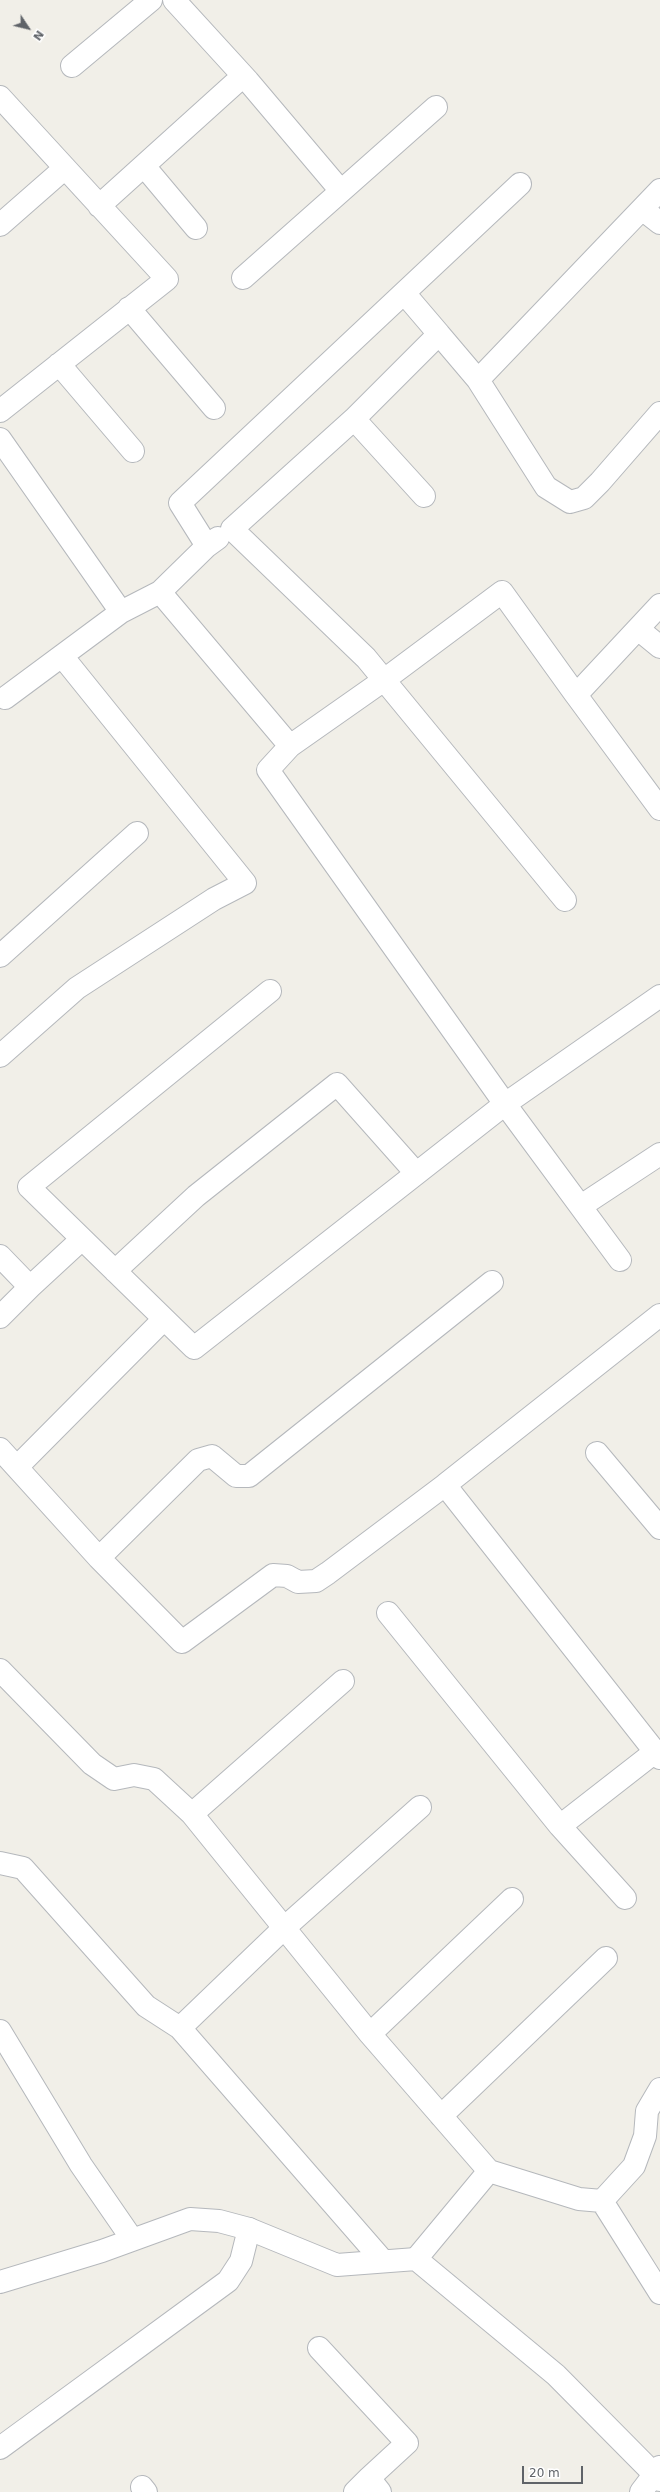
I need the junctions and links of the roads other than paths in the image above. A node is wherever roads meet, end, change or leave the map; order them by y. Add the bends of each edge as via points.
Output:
1 (151, 0) edge
2 (174, 0) edge
3 (72, 66) dead end
4 (243, 76) junction
5 (0, 98) edge
6 (436, 107) dead end
7 (144, 166) junction
8 (65, 168) junction
9 (520, 184) dead end
10 (660, 190) edge
11 (341, 191) junction
12 (99, 206) junction
13 (642, 209) junction
14 (660, 223) edge
15 (0, 225) edge
16 (196, 228) dead end
17 (243, 278) dead end
18 (404, 293) junction
19 (129, 308) junction
20 (439, 334) junction
21 (59, 364) junction
22 (478, 380) junction
23 (214, 408) dead end
24 (0, 411) edge
25 (660, 413) edge
26 (354, 419) junction
27 (133, 451) dead end
28 (4, 452) edge
29 (424, 496) dead end
30 (232, 529) junction
31 (207, 546) junction
32 (160, 592) junction
33 (660, 606) edge
34 (121, 612) junction
35 (638, 629) junction
36 (660, 648) edge
37 (62, 656) junction
38 (384, 680) junction
39 (576, 695) junction
40 (2, 697) edge
41 (290, 746) junction
42 (660, 809) edge
43 (137, 833) dead end
44 (565, 900) dead end
45 (0, 956) edge
46 (270, 991) dead end
47 (660, 996) edge
48 (0, 1056) edge
49 (505, 1104) junction
50 (660, 1154) edge
51 (416, 1172) junction
52 (581, 1206) junction
53 (82, 1239) junction
54 (0, 1256) edge
55 (620, 1260) dead end
56 (115, 1271) junction
57 (492, 1282) dead end
58 (30, 1287) junction
59 (0, 1317) edge
60 (164, 1319) junction
61 (657, 1324) edge
62 (0, 1449) edge
63 (597, 1453) dead end
64 (18, 1466) junction
65 (445, 1485) junction
66 (660, 1528) edge
67 (99, 1558) junction
68 (388, 1613) dead end
69 (0, 1670) edge
70 (343, 1681) dead end
71 (658, 1755) edge
72 (420, 1807) dead end
73 (192, 1814) junction
74 (560, 1826) junction
75 (0, 1864) edge
76 (625, 1898) dead end
77 (512, 1899) dead end
78 (283, 1928) junction
79 (606, 1958) dead end
80 (180, 2028) junction
81 (0, 2031) edge
82 (370, 2034) junction
83 (659, 2087) edge
84 (441, 2116) junction
85 (489, 2171) junction
86 (602, 2201) junction
87 (249, 2230) junction
88 (132, 2239) junction
89 (416, 2259) junction
90 (383, 2261) junction
91 (0, 2282) edge
92 (660, 2293) edge
93 (319, 2348) dead end
94 (0, 2448) edge
95 (658, 2473) edge
96 (368, 2487) edge
97 (641, 2492) edge

1 - 3 street
2 - 4 street
4 - 7 street
4 - 11 street
5 - 8 street
6 - 11 street
7 - 12 street
7 - 16 street
8 - 12 street
8 - 15 street
9 - 18 street
10 - 13 street
11 - 17 street
12 - 19 street via 167,280
13 - 14 street
13 - 22 street
18 - 20 street
18 - 31 street via 180,503
19 - 21 street
19 - 23 street
20 - 22 street
20 - 26 street
21 - 24 street
21 - 27 street
22 - 25 street via 546,487 570,502 584,498
26 - 29 street
26 - 30 street
28 - 34 street
30 - 31 street
30 - 38 street via 366,658
31 - 32 street
32 - 34 street
32 - 41 street
33 - 35 street
34 - 37 street
35 - 36 street
35 - 39 street
37 - 40 street
37 - 48 street via 245,883 214,899 77,988
38 - 39 street via 502,592
38 - 41 street
38 - 44 street
39 - 42 street
41 - 49 street via 268,770
43 - 45 street
46 - 53 street via 29,1187
47 - 49 street
49 - 51 street
49 - 52 street
50 - 52 street
51 - 56 street via 337,1084 196,1196
51 - 60 street via 194,1348
52 - 55 street
53 - 56 street
53 - 58 street
54 - 58 street
56 - 60 street
57 - 67 street via 248,1476 236,1476 212,1456 198,1460
58 - 59 street
60 - 64 street
61 - 65 street
62 - 64 street
63 - 66 street
64 - 67 street
65 - 67 street via 316,1581 298,1582 288,1576 273,1575 182,1642
65 - 71 street
68 - 74 street
69 - 73 street via 92,1764 114,1778 134,1775 154,1779
70 - 73 street
71 - 74 street
72 - 78 street
73 - 78 street
74 - 76 street
75 - 80 street via 22,1868 146,2006
77 - 82 street
78 - 80 street
78 - 82 street
79 - 84 street
80 - 90 street
81 - 88 street via 81,2165
82 - 84 street
83 - 86 street via 647,2112 645,2136 634,2166
84 - 85 street
85 - 86 street via 579,2199
85 - 89 street
86 - 92 street
87 - 88 street via 219,2221 190,2219
87 - 90 street via 337,2265
87 - 94 street via 241,2261 228,2281
88 - 91 street via 102,2252
89 - 90 street
89 - 95 street via 556,2375
93 - 96 street via 407,2443
95 - 97 street

